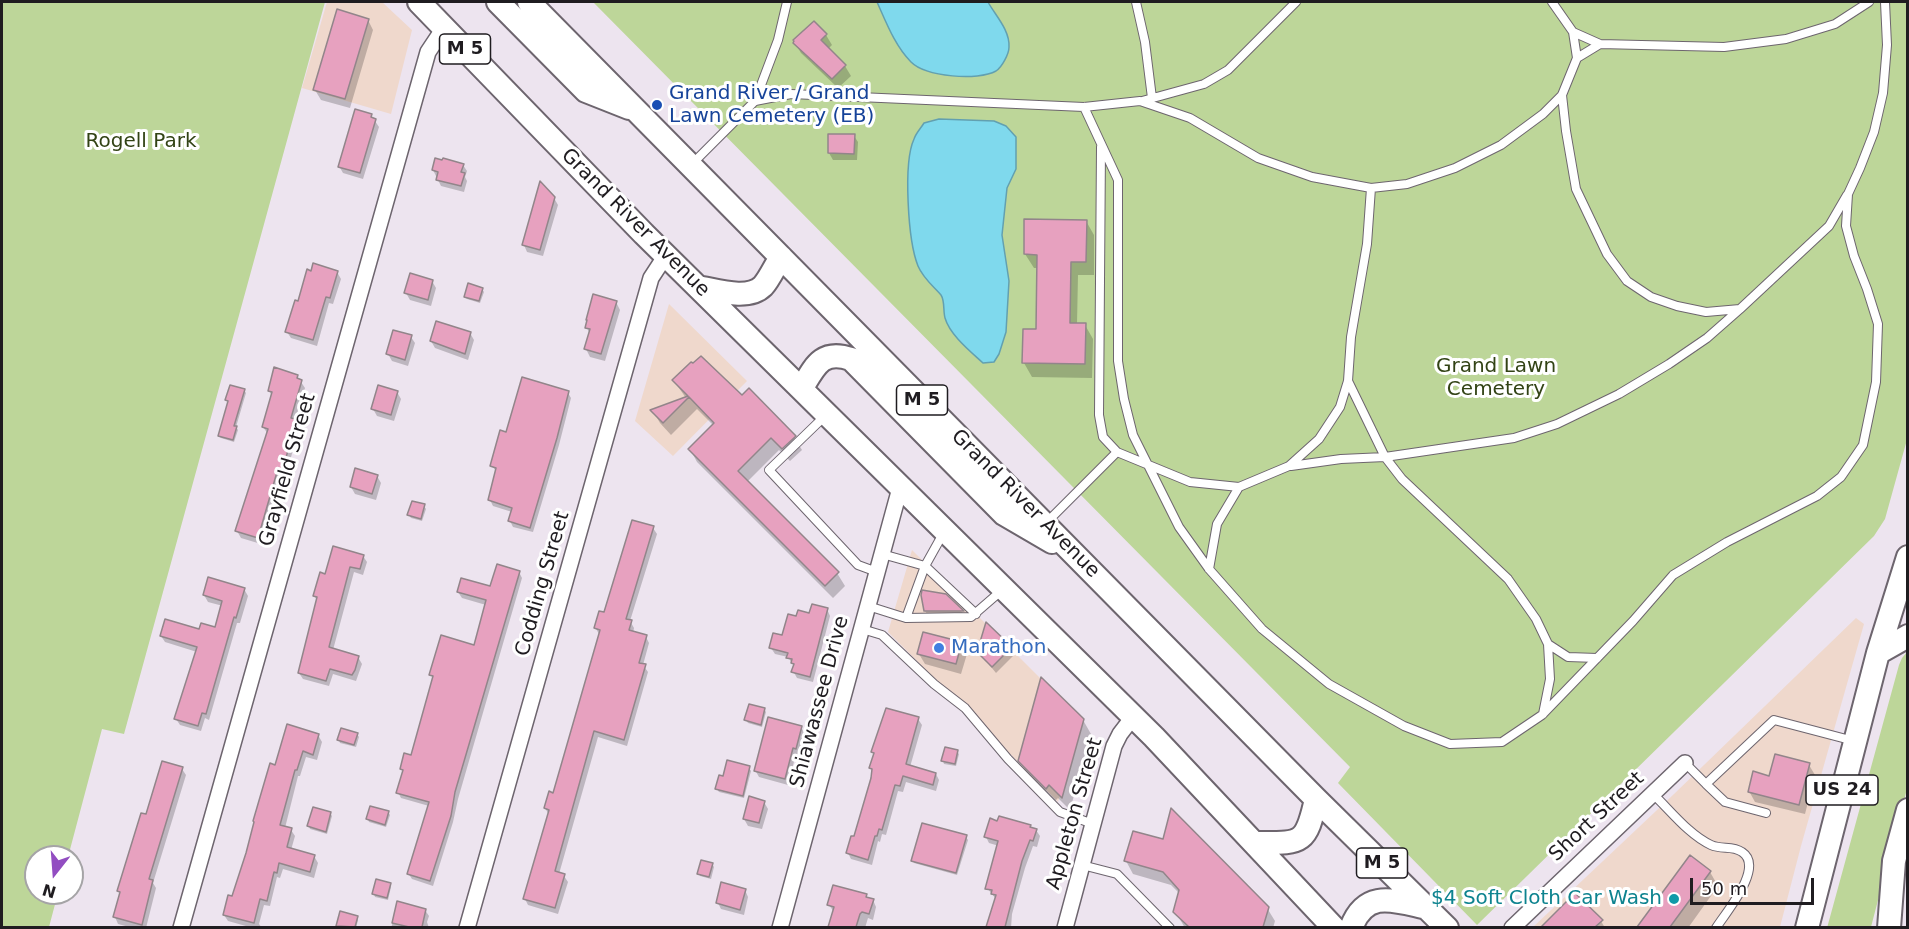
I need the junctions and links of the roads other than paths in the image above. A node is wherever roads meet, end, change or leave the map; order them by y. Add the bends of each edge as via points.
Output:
1 (419, 2) edge
2 (498, 2) edge
3 (529, 2) edge
4 (787, 2) edge
5 (1136, 2) edge
6 (1296, 2) edge
7 (1552, 2) edge
8 (1869, 2) edge
9 (1885, 2) edge
10 (444, 28) junction
11 (1573, 32) junction
12 (1600, 44) junction
13 (1577, 58) junction
14 (1562, 96) junction
15 (1152, 98) junction
16 (755, 101) junction
17 (1140, 101) junction
18 (1084, 107) junction
19 (638, 112) junction
20 (1101, 141) junction
21 (691, 165) junction
22 (1371, 188) junction
23 (1848, 194) junction
24 (666, 255) junction
25 (780, 257) junction
26 (698, 287) junction
27 (1740, 309) junction
28 (1348, 381) junction
29 (802, 388) junction
30 (827, 414) junction
31 (1117, 452) junction
32 (1385, 457) junction
33 (1148, 464) junction
34 (1289, 466) junction
35 (1239, 487) junction
36 (900, 488) junction
37 (1045, 524) junction
38 (944, 531) junction
39 (882, 554) junction
40 (1908, 557) edge
41 (1079, 558) junction
42 (925, 566) junction
43 (1209, 569) junction
44 (877, 572) junction
45 (1003, 589) junction
46 (868, 606) junction
47 (976, 614) junction
48 (906, 618) junction
49 (862, 629) junction
50 (1908, 636) edge
51 (1548, 644) junction
52 (1878, 653) junction
53 (1598, 658) junction
54 (1542, 715) junction
55 (1133, 717) junction
56 (1855, 741) junction
57 (1685, 763) joint
58 (1706, 784) junction
59 (1652, 793) junction
60 (1316, 799) junction
61 (1908, 810) edge
62 (1766, 813) dead end
63 (1093, 824) junction
64 (1256, 843) junction
65 (1082, 865) junction
66 (1908, 896) edge
67 (1428, 908) junction
68 (181, 927) edge
69 (467, 927) edge
70 (780, 927) edge
71 (1065, 927) edge
72 (1170, 927) edge
73 (1334, 927) edge
74 (1351, 927) edge
75 (1447, 927) edge
76 (1512, 927) edge
77 (1716, 927) edge
78 (1806, 927) edge
79 (1889, 927) edge
80 (1899, 927) edge

1 - 10 main road, Grand River Avenue / M 5
2 - 19 main road via 586,91
3 - 19 main road, Grand River Avenue / M 5
4 - 16 lane via 778,40
5 - 15 lane
6 - 15 lane via 1228,70 1204,84
7 - 11 lane
8 - 12 lane via 1835,24 1786,39 1724,47
9 - 23 lane via 1883,93 1874,132
10 - 24 main road, Grand River Avenue / M 5
10 - 68 street, Grayfield Street via 428,52
11 - 12 lane
11 - 13 lane
12 - 13 lane
13 - 14 lane
14 - 22 lane via 1501,146 1455,168 1407,184
14 - 27 lane via 1576,189 1607,254 1627,281 1652,297 1677,306 1706,312
15 - 17 lane
16 - 18 lane via 791,94
16 - 21 lane
17 - 18 lane
17 - 22 lane via 1190,118 1258,158 1312,177
18 - 20 lane
19 - 21 main road, Grand River Avenue / M 5
20 - 31 lane via 1099,415 1102,437
20 - 33 lane via 1118,180 1118,361 1133,435
21 - 25 main road, Grand River Avenue / M 5
22 - 28 lane
23 - 27 lane via 1829,226
23 - 53 lane via 1846,226 1878,324 1876,382 1863,445 1841,477 1816,496 1673,575
24 - 26 main road, Grand River Avenue / M 5
24 - 69 street, Codding Street via 651,278
25 - 26 main road via 762,287 754,291 738,293
25 - 37 main road, Grand River Avenue / M 5
26 - 29 main road, Grand River Avenue / M 5
27 - 32 lane via 1669,364 1557,424 1514,438
28 - 32 lane
28 - 34 lane via 1340,407 1319,439
29 - 30 main road, Grand River Avenue / M 5
29 - 41 main road via 820,360 838,354 851,359 1004,514
30 - 36 main road, Grand River Avenue / M 5
30 - 44 lane via 769,470 858,565
31 - 33 lane
31 - 37 lane
32 - 34 lane
32 - 51 lane via 1402,479 1508,579
33 - 35 lane via 1191,482
33 - 43 lane via 1179,527
34 - 35 lane
35 - 43 lane via 1217,524
36 - 38 main road, Grand River Avenue / M 5
36 - 39 street, Shiawassee Drive
37 - 41 main road, Grand River Avenue / M 5
38 - 42 lane
38 - 45 main road, Grand River Avenue / M 5
39 - 42 lane
39 - 44 street, Shiawassee Drive
40 - 52 main road, US 24
41 - 60 main road, Grand River Avenue / M 5
42 - 47 lane
42 - 48 lane
43 - 54 lane via 1262,629 1329,684 1404,726 1450,744 1502,742
44 - 46 street, Shiawassee Drive
45 - 47 lane
45 - 55 main road, Grand River Avenue / M 5
46 - 48 lane
46 - 49 street, Shiawassee Drive
47 - 48 lane
49 - 63 lane via 882,635 965,708 1060,812
49 - 70 street, Shiawassee Drive
50 - 52 main road
51 - 53 lane via 1568,657
51 - 54 lane via 1550,679
52 - 56 main road, US 24
53 - 54 lane
55 - 63 street, Appleton Street via 1114,746
55 - 64 main road, Grand River Avenue / M 5
56 - 58 lane via 1774,720
56 - 78 main road, US 24
57 - 58 lane
57 - 59 street, Short Street
58 - 62 lane via 1725,802
59 - 76 street, Short Street
59 - 77 lane via 1699,838 1713,846 1732,847 1750,861 1744,885
60 - 64 main road via 1307,833 1298,840
60 - 67 main road, Grand River Avenue / M 5
61 - 79 main road via 1894,861
63 - 65 street, Appleton Street
64 - 73 main road, Grand River Avenue / M 5
65 - 71 street, Appleton Street
65 - 72 lane via 1117,874
66 - 80 main road
67 - 74 main road via 1381,899 1365,906
67 - 75 main road, Grand River Avenue / M 5

